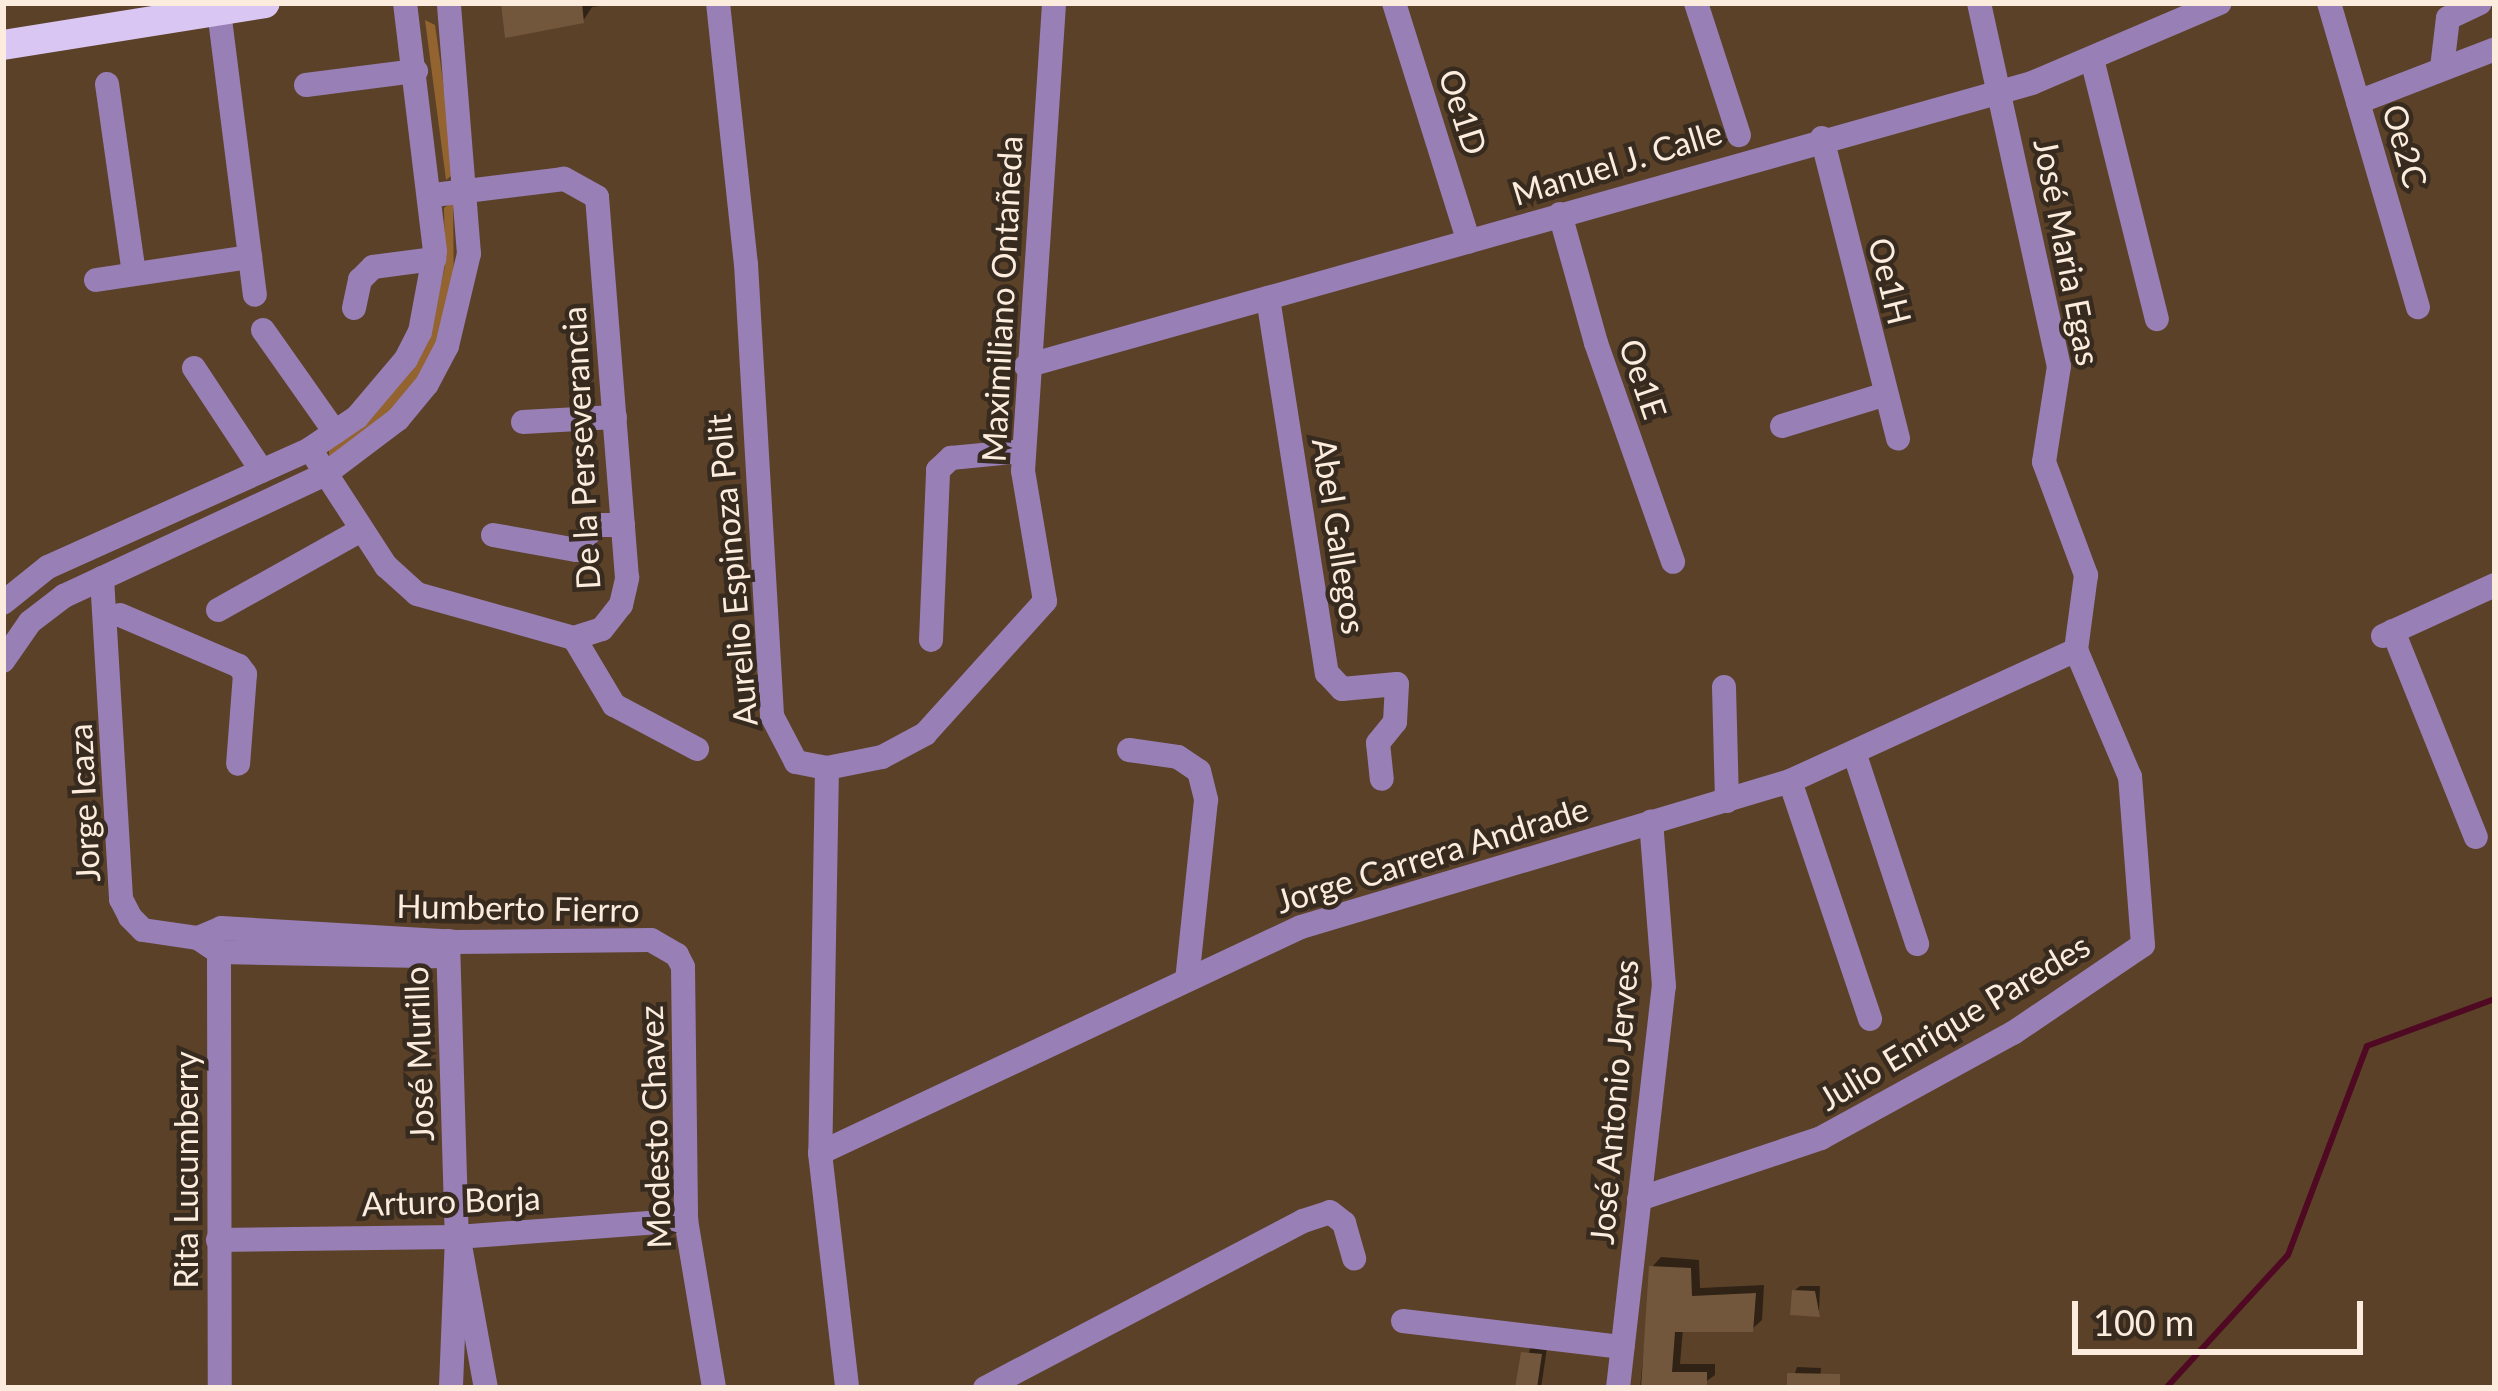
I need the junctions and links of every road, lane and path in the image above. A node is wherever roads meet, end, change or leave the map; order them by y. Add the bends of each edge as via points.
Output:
1 (265, 3) edge
2 (405, 3) edge
3 (449, 3) edge
4 (718, 3) edge
5 (1054, 3) edge
6 (1394, 3) edge
7 (1696, 3) edge
8 (1979, 3) edge
9 (2220, 3) edge
10 (2329, 3) edge
11 (2480, 3) edge
12 (219, 11) junction
13 (108, 17) edge
14 (3, 45) edge
15 (2495, 49) edge
16 (2093, 63) junction
17 (2441, 68) junction
18 (416, 71) junction
19 (107, 84) dead end
20 (306, 85) dead end
21 (2001, 91) junction
22 (2358, 102) junction
23 (1739, 135) dead end
24 (1822, 138) junction
25 (468, 189) junction
26 (434, 195) junction
27 (1560, 214) junction
28 (1469, 242) junction
29 (250, 257) junction
30 (434, 259) junction
31 (134, 273) junction
32 (96, 280) dead end
33 (255, 295) dead end
34 (1268, 298) junction
35 (2418, 307) dead end
36 (354, 308) dead end
37 (2157, 319) dead end
38 (263, 329) dead end
39 (1026, 366) junction
40 (194, 368) dead end
41 (1886, 394) junction
42 (615, 417) junction
43 (523, 422) dead end
44 (1782, 426) dead end
45 (335, 432) junction
46 (1898, 439) dead end
47 (310, 449) junction
48 (1024, 451) junction
49 (262, 471) junction
50 (324, 475) junction
51 (623, 525) junction
52 (361, 530) junction
53 (493, 535) dead end
54 (108, 541) junction
55 (1673, 562) dead end
56 (112, 574) junction
57 (2495, 585) edge
58 (3, 603) edge
59 (218, 610) dead end
60 (120, 616) junction
61 (574, 638) junction
62 (931, 640) dead end
63 (2076, 650) junction
64 (3, 661) edge
65 (110, 665) junction
66 (1724, 687) dead end
67 (697, 749) dead end
68 (1130, 750) dead end
69 (1856, 755) junction
70 (238, 764) dead end
71 (827, 768) junction
72 (1382, 779) dead end
73 (1790, 781) junction
74 (1727, 801) junction
75 (1651, 822) junction
76 (2476, 837) dead end
77 (143, 930) joint
78 (1917, 944) dead end
79 (209, 945) junction
80 (448, 949) junction
81 (658, 949) joint
82 (1186, 980) junction
83 (1870, 1019) dead end
84 (820, 1153) junction
85 (1640, 1199) junction
86 (686, 1220) junction
87 (458, 1237) junction
88 (218, 1240) junction
89 (1354, 1259) dead end
90 (1403, 1321) dead end
91 (1622, 1347) junction
92 (220, 1388) edge
93 (451, 1388) edge
94 (486, 1388) edge
95 (713, 1388) edge
96 (848, 1388) edge
97 (985, 1388) edge
98 (1618, 1388) edge

1 - 12 main road
2 - 18 street
3 - 25 street
4 - 71 street, Aurelio Espinoza Polit via 746,264 772,716 796,762
5 - 39 street, Maximiliano Ontañeda
6 - 28 street, Oe1D
7 - 23 street
8 - 21 street, José Maria Egas
9 - 16 street, Manuel J. Calle
10 - 22 street, Oe2C
11 - 17 street via 2447,18
12 - 13 main road
12 - 29 street
13 - 14 main road
15 - 17 street
16 - 21 street, Manuel J. Calle
16 - 37 street
17 - 22 street
18 - 20 street
18 - 26 street
19 - 31 street
21 - 24 street, Manuel J. Calle
21 - 63 street, José Maria Egas via 2059,365 2044,462 2086,574
22 - 35 street, Oe2C
24 - 27 street, Manuel J. Calle
24 - 41 street, Oe1H
25 - 26 street, De la Perseverancia
25 - 42 street, De la Perseverancia via 564,179 595,192
25 - 50 street via 469,254 447,346 398,419
26 - 30 street
27 - 28 street, Manuel J. Calle
27 - 55 street, Oe1E
28 - 34 street, Manuel J. Calle
29 - 31 street
29 - 33 street
30 - 36 street via 373,267 360,280
30 - 45 street via 420,332 406,359
31 - 32 street
34 - 39 street, Manuel J. Calle
34 - 72 street, Abel Gallegos via 1328,673 1342,689 1397,683 1395,722 1378,743
38 - 45 street
39 - 48 street, Maximiliano Ontañeda
40 - 49 street
41 - 44 street
41 - 46 street, Oe1H
42 - 43 street
42 - 51 street, De la Perseverancia
45 - 47 street
47 - 49 street
47 - 50 street, De la Perseverancia
48 - 62 street via 951,458 938,470
48 - 71 street, Maximiliano Ontañeda via 1042,607 925,734 882,757
49 - 54 street
50 - 52 street, De la Perseverancia
50 - 56 street
51 - 53 street via 595,525 577,550
51 - 61 street, De la Perseverancia via 621,605 602,629
52 - 59 street
52 - 61 street, De la Perseverancia via 423,598
54 - 56 street
54 - 58 street via 48,568
56 - 60 street, Jorge Icaza
56 - 64 street via 30,622
56 - 65 street, Jorge Icaza
57 - 76 street via 2388,634
60 - 65 street, Jorge Icaza
60 - 70 street via 239,666 245,674
61 - 67 street via 614,705
63 - 69 street, Jorge Carrera Andrade
63 - 85 street, Julio Enrique Paredes via 2130,777 2143,945 2013,1033 1821,1138
65 - 77 street, Jorge Icaza via 121,899
66 - 74 street
68 - 82 street via 1178,758 1198,771 1202,785
69 - 73 street, Jorge Carrera Andrade
69 - 78 street
71 - 84 street
73 - 74 street, Jorge Carrera Andrade
73 - 83 street
74 - 75 street, Jorge Carrera Andrade
75 - 82 street, Jorge Carrera Andrade via 1352,910
75 - 85 street, José Antonio Jerves via 1664,986
77 - 79 street, Humberto Fierro
79 - 80 street, Humberto Fierro
79 - 88 street, Rita Lucumberry
80 - 81 street, Humberto Fierro
80 - 87 street, José Murillo
81 - 86 street, Modesto Chavez via 683,967
82 - 84 street, Jorge Carrera Andrade
84 - 96 street
85 - 91 street, José Antonio Jerves
86 - 87 street, Arturo Borja
86 - 95 street, Modesto Chavez
87 - 88 street, Arturo Borja
87 - 93 street, José Murillo
87 - 94 street, José Murillo
88 - 92 street, Rita Lucumberry
89 - 97 street via 1344,1223 1330,1212 1303,1221
90 - 91 street
91 - 98 street, José Antonio Jerves

